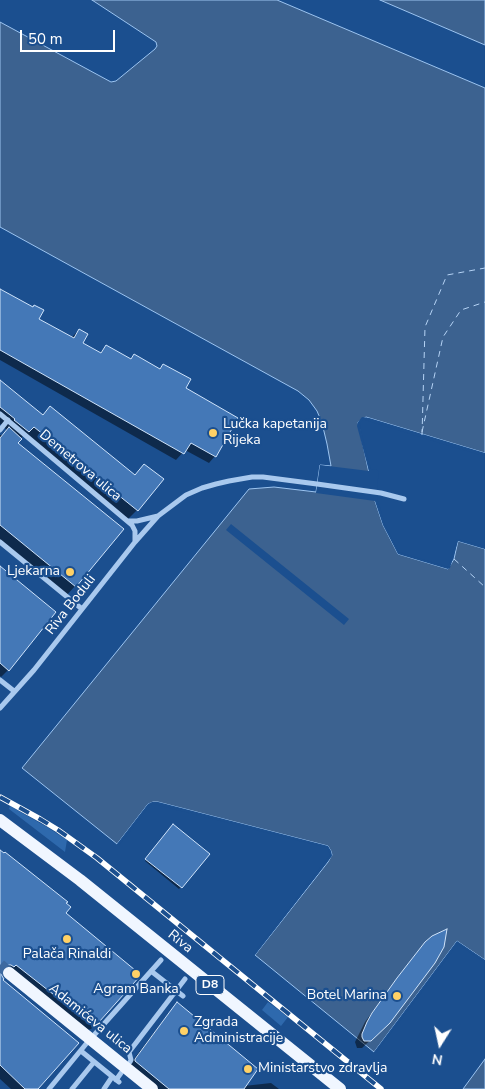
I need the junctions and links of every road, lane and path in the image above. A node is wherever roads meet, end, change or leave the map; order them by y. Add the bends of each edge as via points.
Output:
1 (0, 414) edge
2 (8, 420) junction
3 (0, 430) edge
4 (404, 499) dead end
5 (158, 516) junction
6 (128, 521) junction
7 (0, 542) edge
8 (135, 542) junction
9 (82, 609) junction
10 (0, 680) edge
11 (14, 691) junction
12 (0, 708) edge
13 (0, 820) edge
14 (161, 960) dead end
15 (153, 967) junction
16 (10, 973) tunnel mouth
17 (185, 978) dead end
18 (176, 991) junction
19 (182, 996) dead end
20 (95, 1034) dead end
21 (80, 1041) dead end
22 (81, 1051) junction
23 (94, 1062) junction
24 (130, 1062) dead end
25 (121, 1073) dead end
26 (115, 1080) junction
27 (49, 1089) edge
28 (72, 1089) edge
29 (104, 1089) edge
30 (152, 1089) edge
31 (340, 1089) edge

1 - 2 street, Demetrova ulica
2 - 3 street
2 - 6 street, Demetrova ulica
4 - 5 street, Riva Boduli via 375,492 252,477 202,488 186,495
5 - 6 street, Riva Boduli
5 - 8 street, Riva Boduli
6 - 8 street via 135,531
7 - 9 street
8 - 9 street, Riva Boduli
9 - 11 street, Riva Boduli
10 - 11 street
11 - 12 street, Riva Boduli
13 - 31 main road, Riva / D8 via 80,880
14 - 15 street
15 - 18 street
15 - 20 street
16 - 30 main road, Adamićeva ulica
17 - 18 street
18 - 19 street
18 - 24 street via 129,1052
21 - 22 street via 86,1044
22 - 23 street
22 - 27 street
23 - 26 street
23 - 28 street
25 - 26 street
26 - 29 street

